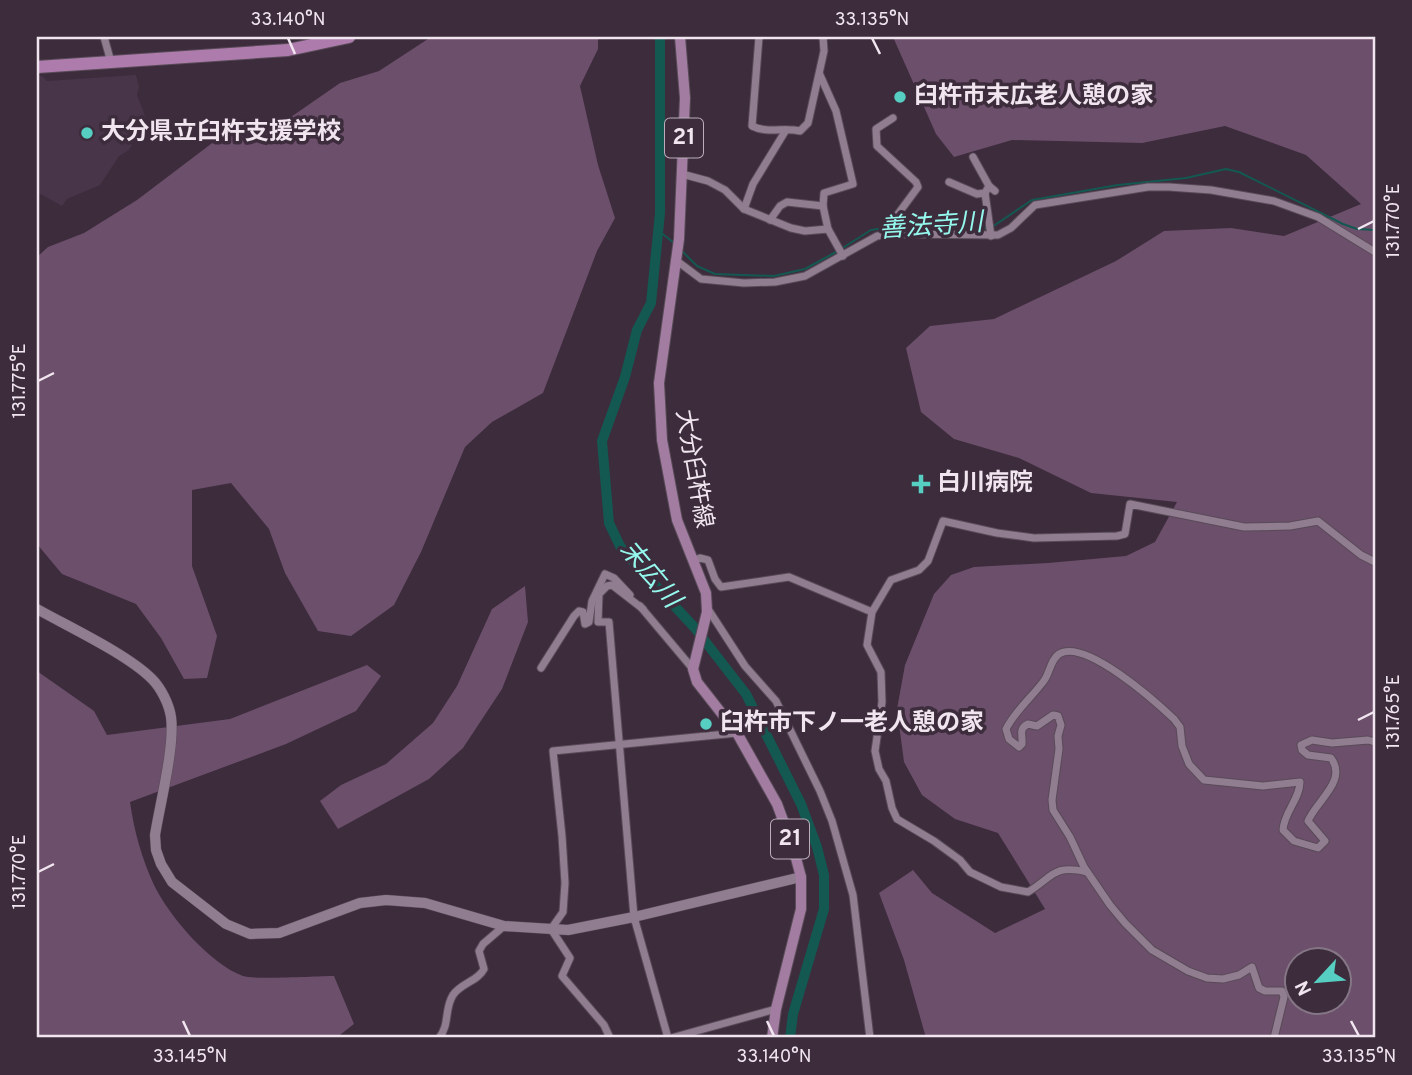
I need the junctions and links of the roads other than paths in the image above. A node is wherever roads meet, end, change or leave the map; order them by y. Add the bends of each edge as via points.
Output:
1 (104, 37) edge
2 (349, 37) edge
3 (680, 37) edge
4 (759, 37) edge
5 (823, 37) edge
6 (111, 62) junction
7 (37, 66) edge
8 (820, 75) junction
9 (893, 118) dead end
10 (786, 130) junction
11 (973, 158) dead end
12 (682, 174) junction
13 (948, 182) dead end
14 (990, 190) junction
15 (823, 206) junction
16 (744, 209) junction
17 (988, 219) junction
18 (770, 220) junction
19 (950, 220) dead end
20 (828, 229) junction
21 (897, 232) junction
22 (991, 234) junction
23 (1375, 252) edge
24 (843, 255) junction
25 (677, 259) junction
26 (693, 561) junction
27 (1375, 562) edge
28 (37, 609) edge
29 (643, 609) junction
30 (707, 612) junction
31 (872, 612) junction
32 (693, 665) junction
33 (541, 668) dead end
34 (737, 733) junction
35 (1375, 743) edge
36 (619, 744) junction
37 (1088, 872) junction
38 (802, 877) junction
39 (634, 917) junction
40 (504, 926) junction
41 (551, 929) junction
42 (776, 1009) junction
43 (439, 1038) edge
44 (610, 1038) edge
45 (669, 1038) edge
46 (772, 1038) edge
47 (870, 1038) edge
48 (1274, 1038) edge

1 - 6 street
2 - 6 highway via 288,50
3 - 12 main road, 21 via 685,98
4 - 10 street via 752,126
5 - 8 street
6 - 7 highway
8 - 10 street via 807,126 800,131
8 - 15 street via 836,110 853,184 826,191
9 - 21 street via 876,129 877,146 918,187 901,210
10 - 16 street via 753,184
11 - 14 street
12 - 16 street via 724,190
12 - 25 main road, 大分臼杵線 / 21
13 - 14 street via 977,194
14 - 17 street
15 - 18 street via 787,202
15 - 20 street
16 - 18 street
17 - 19 street
17 - 22 street
18 - 20 street via 800,231
20 - 24 street
21 - 22 street
21 - 24 street via 872,237
22 - 23 street via 1011,228 1035,205 1170,187 1274,201 1318,217
24 - 25 street via 797,279 744,283 697,277
25 - 26 main road, 大分臼杵線 / 21 via 659,406 671,495
26 - 30 main road, 大分臼杵線 / 21 via 705,586
26 - 31 street via 708,560 720,586 789,577
27 - 31 street via 1322,523 1312,521 1238,526 1130,504 1125,534 1117,536 1034,538 943,521 928,561 919,570 891,580
28 - 40 street via 118,655 159,687 169,708 171,727 156,850 172,882 213,915 250,934 279,933 360,903 386,900 425,903
29 - 32 street
29 - 33 street via 605,574 592,601 589,622 579,611
29 - 36 street via 612,585 599,594 598,622 609,622
30 - 32 main road
30 - 47 street via 776,701 832,821 853,895
31 - 37 street via 867,645 881,672 882,702 876,751 897,819 934,841 970,872 1001,887 1028,892 1059,870
32 - 34 main road, 21 via 697,682
34 - 36 street
34 - 38 main road, 21 via 777,804
35 - 37 street via 1312,740 1301,745 1304,752 1331,758 1336,770 1332,786 1308,821 1324,844 1318,848 1301,845 1289,838 1283,825 1300,782 1263,786 1199,777 1189,764 1178,723 1162,708 1097,660 1062,652 1014,715 1006,733 1019,747 1024,726 1037,726 1058,716 1061,725 1052,810
36 - 39 street
36 - 41 street via 552,751 565,883 563,912
37 - 48 street via 1125,923 1167,960 1216,979 1252,967 1259,988 1282,991
38 - 39 street
38 - 42 main road, 21 via 801,909
39 - 41 street
39 - 45 street
40 - 41 street
40 - 43 street via 479,951 482,974 451,997 447,1024
41 - 44 street via 570,958 562,976
42 - 45 street
42 - 46 main road, 21

